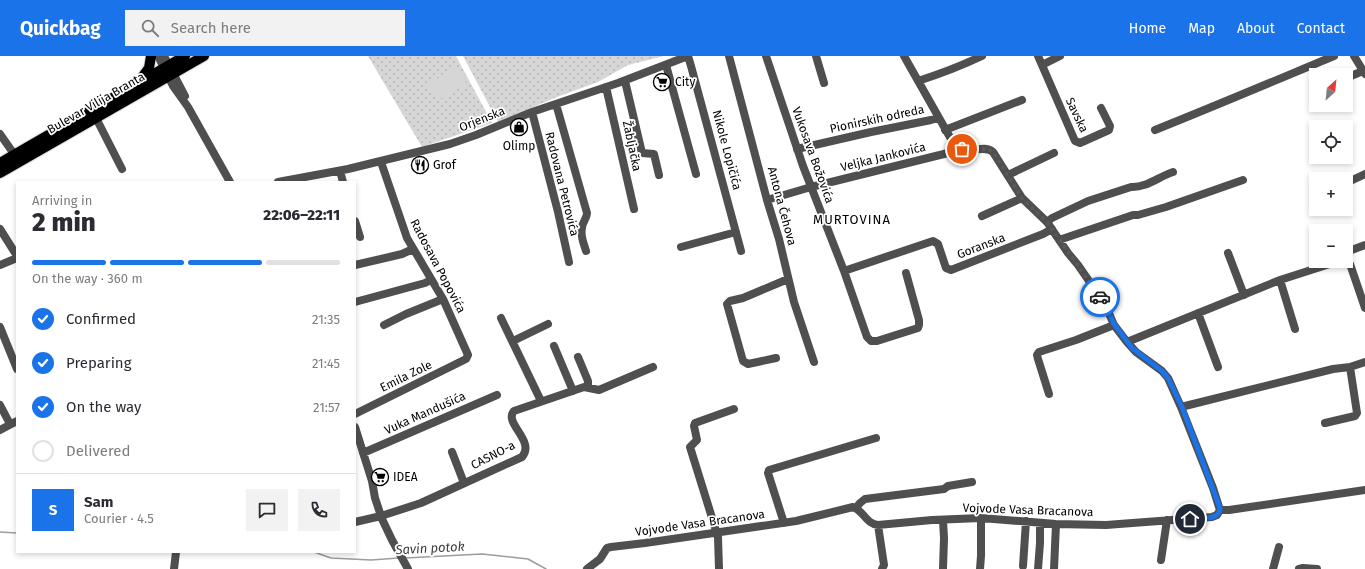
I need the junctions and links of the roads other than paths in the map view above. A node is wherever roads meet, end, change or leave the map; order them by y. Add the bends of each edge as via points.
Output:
1 (151, 56) edge
2 (158, 56) edge
3 (164, 56) edge
4 (185, 56) edge
5 (204, 56) edge
6 (688, 56) edge
7 (728, 56) edge
8 (766, 56) edge
9 (816, 56) edge
10 (904, 56) edge
11 (982, 56) edge
12 (1038, 56) edge
13 (1060, 56) edge
14 (1334, 56) edge
15 (1354, 56) edge
16 (666, 64) junction
17 (1042, 64) junction
18 (169, 71) junction
19 (1364, 72) edge
20 (1353, 76) edge
21 (625, 81) junction
22 (918, 81) junction
23 (824, 83) dead end
24 (137, 84) junction
25 (606, 87) junction
26 (1022, 100) dead end
27 (556, 104) junction
28 (1101, 108) dead end
29 (532, 112) junction
30 (96, 118) junction
31 (938, 118) junction
32 (945, 130) junction
33 (1155, 130) dead end
34 (0, 134) edge
35 (959, 148) junction
36 (798, 149) junction
37 (1054, 153) dead end
38 (14, 154) junction
39 (381, 162) junction
40 (0, 163) edge
41 (122, 169) dead end
42 (340, 171) junction
43 (1173, 172) dead end
44 (0, 173) edge
45 (696, 174) dead end
46 (1365, 174) edge
47 (659, 175) dead end
48 (1008, 175) junction
49 (297, 180) edge
50 (1243, 180) dead end
51 (1353, 180) edge
52 (229, 181) edge
53 (343, 181) edge
54 (811, 187) junction
55 (1022, 198) junction
56 (767, 200) junction
57 (634, 209) dead end
58 (982, 216) dead end
59 (1047, 222) junction
60 (356, 224) edge
61 (0, 229) edge
62 (1052, 229) junction
63 (736, 232) junction
64 (360, 237) dead end
65 (1059, 240) junction
66 (1365, 245) edge
67 (682, 247) dead end
68 (413, 249) junction
69 (1353, 250) edge
70 (586, 251) dead end
71 (741, 251) dead end
72 (1228, 253) dead end
73 (16, 255) edge
74 (16, 257) edge
75 (569, 262) dead end
76 (0, 265) edge
77 (356, 266) edge
78 (1317, 268) edge
79 (1352, 268) edge
80 (844, 272) junction
81 (906, 273) dead end
82 (788, 279) junction
83 (431, 280) junction
84 (1280, 280) junction
85 (1362, 290) edge
86 (1244, 295) junction
87 (443, 299) junction
88 (356, 302) edge
89 (1365, 308) edge
90 (1198, 313) junction
91 (501, 318) dead end
92 (548, 324) dead end
93 (1114, 324) junction
94 (384, 325) dead end
95 (0, 327) edge
96 (1295, 329) dead end
97 (513, 342) junction
98 (1127, 342) junction
99 (554, 346) dead end
100 (578, 356) dead end
101 (467, 357) joint
102 (776, 358) dead end
103 (814, 362) dead end
104 (1365, 362) edge
105 (16, 367) edge
106 (653, 367) dead end
107 (1218, 367) dead end
108 (1350, 367) junction
109 (588, 387) junction
110 (573, 390) junction
111 (1049, 394) dead end
112 (497, 395) dead end
113 (541, 401) junction
114 (0, 404) edge
115 (1182, 407) junction
116 (734, 409) dead end
117 (356, 414) edge
118 (14, 423) edge
119 (1325, 423) dead end
120 (0, 430) edge
121 (356, 430) edge
122 (876, 438) dead end
123 (452, 452) dead end
124 (363, 453) junction
125 (972, 482) dead end
126 (464, 484) junction
127 (1365, 490) edge
128 (856, 508) junction
129 (1220, 510) junction
130 (381, 516) junction
131 (980, 518) junction
132 (943, 520) junction
133 (1168, 520) junction
134 (1026, 521) junction
135 (356, 522) edge
136 (784, 523) junction
137 (1040, 523) junction
138 (1056, 524) junction
139 (878, 525) junction
140 (717, 533) junction
141 (1279, 547) dead end
142 (176, 553) edge
143 (1161, 560) dead end
144 (406, 566) edge
145 (1023, 566) dead end
146 (174, 569) edge
147 (587, 569) edge
148 (719, 569) edge
149 (882, 569) edge
150 (943, 569) edge
151 (980, 569) edge
152 (1038, 569) edge
153 (1054, 569) edge
154 (1273, 569) edge
155 (1300, 569) edge
156 (1317, 569) edge

1 - 24 main road via 149,68
2 - 18 street
3 - 18 street
4 - 18 main road, Bulevar Vilija Branta
5 - 18 main road, Bulevar Vilija Branta
6 - 16 street, Orjenska
6 - 63 street, Nikole Lopičića
7 - 56 street, Antona Čehova
8 - 36 street, Vukosava Božovića
9 - 23 street
10 - 22 street
11 - 22 street via 944,73
12 - 17 street, Savska
13 - 17 street
14 - 33 street
15 - 19 street
16 - 21 street, Orjenska
16 - 45 street
17 - 28 street, Savska via 1075,141 1080,143 1109,130 1110,126
18 - 24 main road, Bulevar Vilija Branta
18 - 30 main road, Bulevar Vilija Branta
18 - 52 street via 177,93 188,107
19 - 20 street
21 - 25 street, Orjenska
21 - 47 street via 641,150 643,154 654,154
22 - 31 street
24 - 38 main road, Bulevar Vilija Branta
25 - 27 street, Orjenska
25 - 57 street, Žabljačka
26 - 32 street
27 - 29 street, Orjenska
27 - 70 street, Radovana Petrovića via 587,217 582,227
29 - 39 street, Orjenska via 463,140
29 - 75 street, Radovana Petrovića
30 - 41 street
30 - 44 main road, Bulevar Vilija Branta
31 - 32 street
31 - 36 street, Pionirskih odreda
32 - 35 street
34 - 38 street
35 - 48 street via 992,150
35 - 54 street, Veljka Jankovića via 952,152
36 - 54 street, Vukosava Božovića
37 - 48 street
38 - 40 main road, Bulevar Vilija Branta
39 - 42 street, Orjenska
39 - 68 street, Radosava Popovića via 401,223
42 - 49 street, Orjenska
42 - 53 street
43 - 59 street via 1160,176 1148,184 1088,201
46 - 51 street
48 - 55 street
50 - 65 street
54 - 56 street, Veljka Jankovića
54 - 80 street, Vukosava Božovića
55 - 58 street
55 - 59 street
56 - 82 street, Antona Čehova
59 - 62 street
60 - 64 street
61 - 73 street
62 - 65 street
62 - 80 street, Goranska via 951,270 946,268 938,244 933,241
63 - 67 street
63 - 71 street, Nikole Lopičića
65 - 93 street via 1105,304
66 - 69 street
68 - 77 street
68 - 83 street, Radosava Popovića
72 - 86 street
74 - 76 street
78 - 84 street
79 - 85 street
80 - 81 street, Vukosava Božovića via 867,337 873,341 918,328 919,320
82 - 102 street via 727,304 743,361 748,364
82 - 103 street, Antona Čehova
83 - 87 street, Radosava Popovića
83 - 88 street
84 - 86 street
84 - 96 street
85 - 89 street
86 - 90 street
87 - 94 street
87 - 101 street, Radosava Popovića
90 - 98 street
90 - 107 street
91 - 97 street
92 - 97 street
93 - 98 street
93 - 111 street via 1039,352 1037,355
95 - 105 street
97 - 113 street
98 - 115 street via 1165,374
99 - 110 street
100 - 109 street
101 - 117 street, Emila Zole
104 - 108 street
106 - 109 street, CASNO-a via 599,390
108 - 115 street
108 - 119 street via 1357,413
109 - 110 street, CASNO-a
110 - 113 street, CASNO-a
112 - 124 street, Vuka Mandušića
113 - 126 street, CASNO-a via 516,410 511,415 525,446 524,454
114 - 118 street
115 - 129 street
116 - 140 street via 695,423 697,440 690,446
118 - 120 street
121 - 124 street
122 - 136 street via 770,470 768,473
123 - 126 street
124 - 130 street
125 - 128 street via 944,489 865,499
126 - 130 street, CASNO-a via 421,503
127 - 129 street
128 - 136 street, Vojvode Vasa Bracanova
128 - 139 street via 871,523
129 - 133 street, Vojvode Vasa Bracanova via 1215,517
130 - 135 street, CASNO-a
130 - 144 street
131 - 132 street, Vojvode Vasa Bracanova
131 - 134 street, Vojvode Vasa Bracanova
131 - 151 street
132 - 139 street, Vojvode Vasa Bracanova
132 - 150 street
133 - 138 street, Vojvode Vasa Bracanova via 1106,525
133 - 143 street
134 - 137 street, Vojvode Vasa Bracanova
134 - 145 street
136 - 140 street, Vojvode Vasa Bracanova
137 - 138 street, Vojvode Vasa Bracanova
137 - 152 street
138 - 153 street
139 - 149 street via 884,565
140 - 147 street, Vojvode Vasa Bracanova via 611,546 600,560
140 - 148 street
141 - 154 street
142 - 146 street
155 - 156 street

